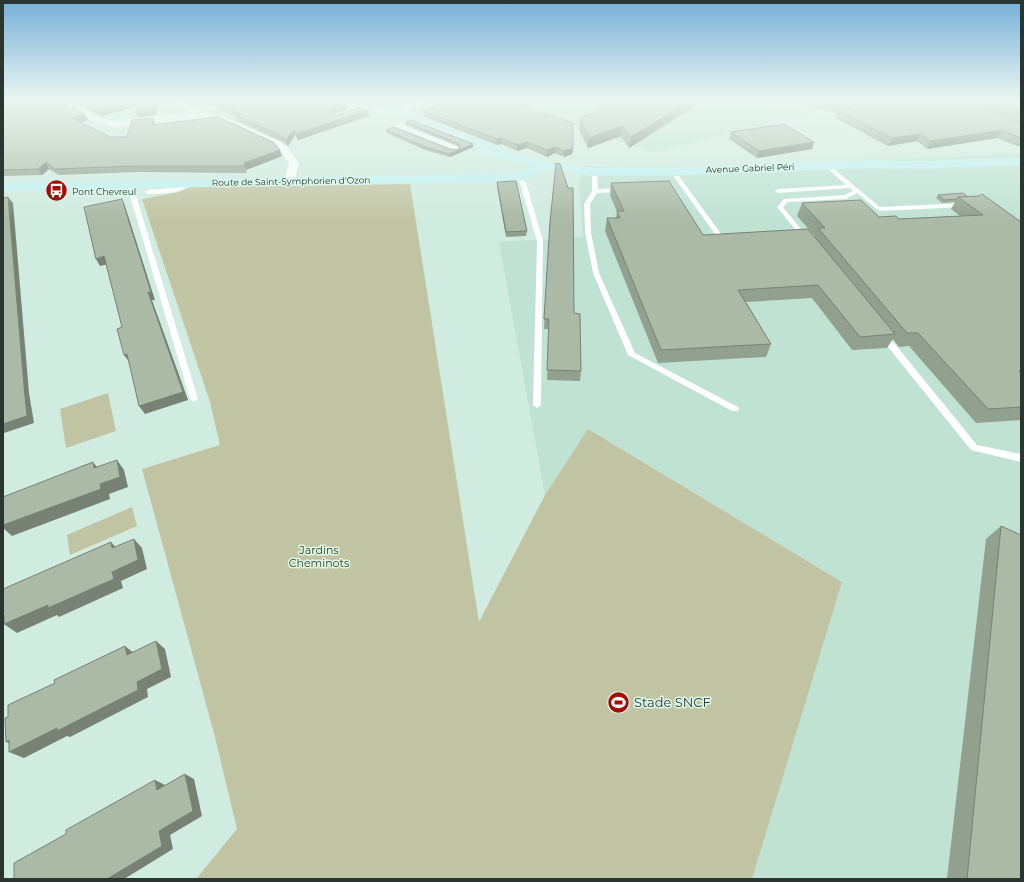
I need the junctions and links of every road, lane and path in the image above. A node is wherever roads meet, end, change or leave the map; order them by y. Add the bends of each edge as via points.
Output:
1 (266, 140) edge
2 (438, 140) edge
3 (444, 140) edge
4 (468, 140) edge
5 (454, 149) edge
6 (1021, 161) edge
7 (530, 167) junction
8 (831, 168) junction
9 (748, 171) junction
10 (677, 177) junction
11 (594, 180) junction
12 (289, 181) junction
13 (190, 182) junction
14 (134, 183) junction
15 (854, 188) junction
16 (625, 189) edge
17 (4, 191) edge
18 (778, 191) dead end
19 (148, 192) dead end
20 (971, 205) edge
21 (729, 240) edge
22 (810, 244) edge
23 (880, 331) edge
24 (194, 399) dead end
25 (537, 405) dead end
26 (735, 409) dead end
27 (1021, 458) edge

1 - 12 street via 286,151 294,164
2 - 5 street
3 - 7 main road
4 - 7 main road
6 - 8 main road, Route de Saint-Symphorien d'Ozon
7 - 11 main road, Route de Saint-Symphorien d'Ozon
7 - 12 main road, Route de Saint-Symphorien d'Ozon via 503,177
7 - 25 lane via 524,183 540,241
8 - 9 main road, Route de Saint-Symphorien d'Ozon
8 - 15 lane
9 - 10 main road, Route de Saint-Symphorien d'Ozon
9 - 11 main road, Avenue Gabriel Péri via 658,172
10 - 11 main road, Route de Saint-Symphorien d'Ozon
10 - 21 lane via 722,240
11 - 16 lane
11 - 26 lane via 587,204 588,232 596,273 632,355
12 - 13 main road, Route de Saint-Symphorien d'Ozon
13 - 14 main road, Route de Saint-Symphorien d'Ozon
13 - 19 lane via 179,189
14 - 17 main road, Route de Saint-Symphorien d'Ozon via 79,184
14 - 24 lane via 132,189
15 - 18 lane
15 - 20 lane via 879,210
15 - 22 lane via 846,197 786,200 780,207
23 - 27 lane via 974,448

